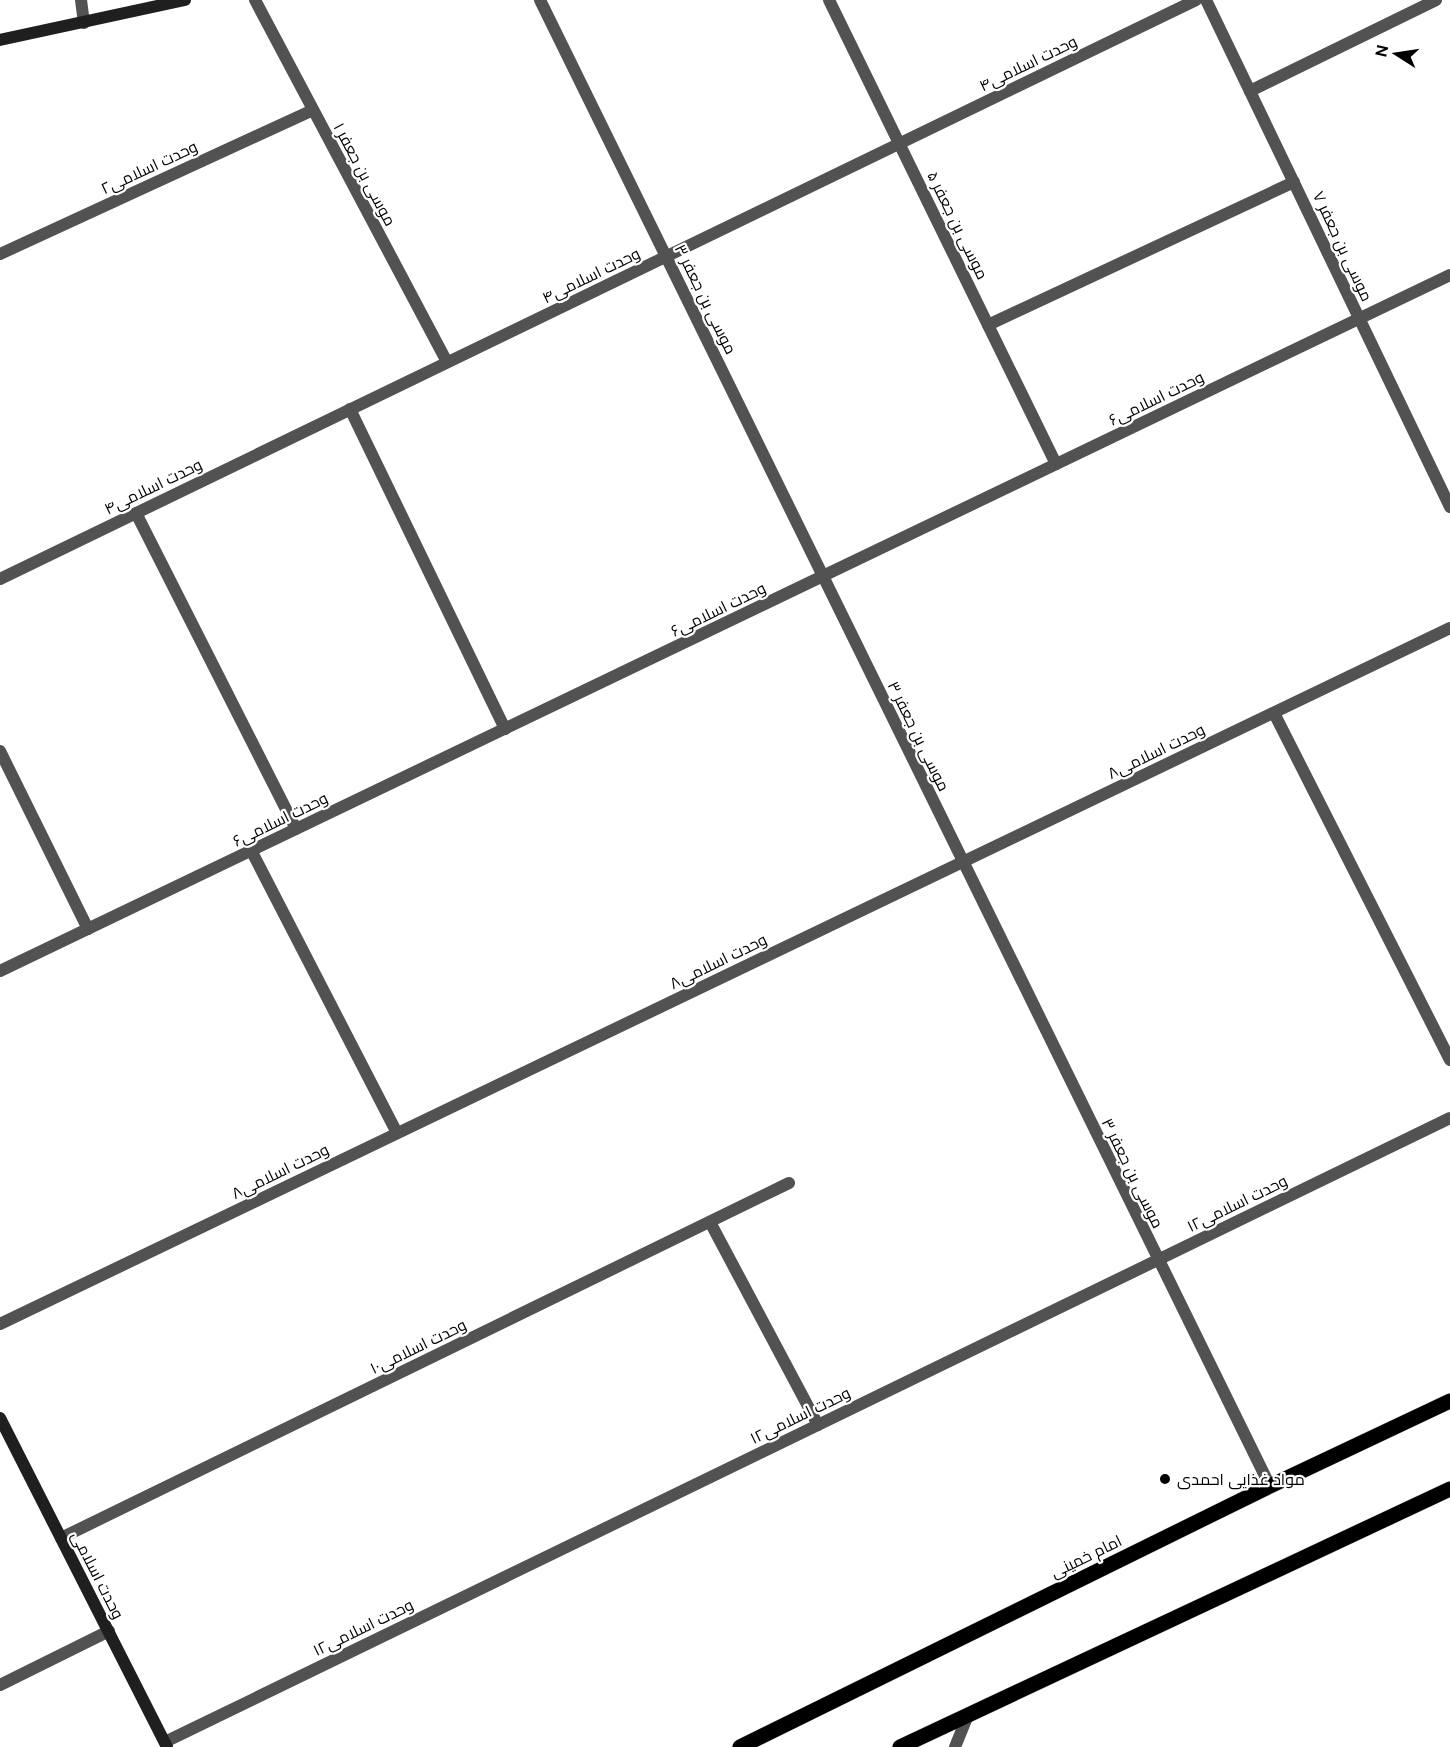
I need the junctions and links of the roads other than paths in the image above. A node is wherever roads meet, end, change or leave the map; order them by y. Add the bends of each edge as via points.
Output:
1 (81, 0) edge
2 (185, 0) edge
3 (255, 0) edge
4 (540, 0) edge
5 (829, 0) edge
6 (1196, 0) edge
7 (1206, 0) edge
8 (1436, 0) edge
9 (84, 23) junction
10 (0, 40) edge
11 (1250, 91) junction
12 (313, 110) junction
13 (900, 143) junction
14 (1294, 182) junction
15 (0, 254) edge
16 (667, 256) junction
17 (1450, 274) edge
18 (1359, 319) junction
19 (988, 325) junction
20 (447, 362) junction
21 (350, 409) junction
22 (1056, 464) junction
23 (1450, 507) edge
24 (136, 513) junction
25 (822, 577) junction
26 (0, 579) edge
27 (1450, 628) edge
28 (1274, 713) junction
29 (505, 729) junction
30 (0, 751) edge
31 (296, 829) junction
32 (251, 850) junction
33 (962, 862) junction
34 (88, 929) junction
35 (0, 971) edge
36 (1450, 1060) edge
37 (1450, 1118) edge
38 (397, 1133) junction
39 (789, 1183) dead end
40 (710, 1222) junction
41 (1158, 1260) junction
42 (0, 1324) edge
43 (1450, 1401) edge
44 (0, 1418) edge
45 (818, 1425) junction
46 (1270, 1486) junction
47 (1450, 1489) edge
48 (61, 1538) junction
49 (109, 1631) junction
50 (0, 1685) edge
51 (968, 1715) junction
52 (166, 1744) edge
53 (740, 1747) edge
54 (900, 1747) edge
55 (955, 1747) edge

1 - 9 street
2 - 9 main road
3 - 12 street, موسی بن جعفر ۱
4 - 16 street, موسی بن جعفر ۳
5 - 13 street, موسی بن جعفر ۵
6 - 13 street, وحدت اسلامی۴
7 - 11 street, موسی بن جعفر ۷
8 - 11 street
9 - 10 main road
11 - 14 street, موسی بن جعفر ۷
12 - 15 street, وحدت اسلامی۲
12 - 20 street, موسی بن جعفر ۱
13 - 16 street, وحدت اسلامی۴
13 - 19 street, موسی بن جعفر ۵
14 - 18 street, موسی بن جعفر ۷
14 - 19 street
16 - 20 street, وحدت اسلامی۴
16 - 25 street, موسی بن جعفر ۳
17 - 18 street, وحدت اسلامی۶
18 - 22 street, وحدت اسلامی۶
18 - 23 street, موسی بن جعفر ۷
19 - 22 street, موسی بن جعفر ۵
20 - 21 street, وحدت اسلامی۴
21 - 24 street, وحدت اسلامی۴
21 - 29 street
22 - 25 street, وحدت اسلامی۶
24 - 26 street, وحدت اسلامی۴
24 - 31 street
25 - 29 street, وحدت اسلامی۶
25 - 33 street, موسی بن جعفر ۳
27 - 28 street, وحدت اسلامی۸
28 - 33 street, وحدت اسلامی۸
28 - 36 street
29 - 31 street, وحدت اسلامی۶
30 - 34 street
31 - 32 street, وحدت اسلامی۶
32 - 34 street, وحدت اسلامی۶
32 - 38 street
33 - 38 street, وحدت اسلامی۸
33 - 41 street, موسی بن جعفر ۳
34 - 35 street, وحدت اسلامی۶
37 - 41 street, وحدت اسلامی۱۲
38 - 42 street, وحدت اسلامی۸
39 - 40 street, وحدت اسلامی۱۰
40 - 45 street
40 - 48 street, وحدت اسلامی۱۰
41 - 45 street, وحدت اسلامی۱۲
41 - 46 street, موسی بن جعفر ۳
43 - 46 main road, امام خمینی
44 - 48 main road, وحدت اسلامی
45 - 52 street, وحدت اسلامی۱۲
46 - 53 main road, امام خمینی
47 - 51 main road
48 - 49 main road, وحدت اسلامی
49 - 50 street
49 - 52 main road, وحدت اسلامی
51 - 54 main road
51 - 55 street

